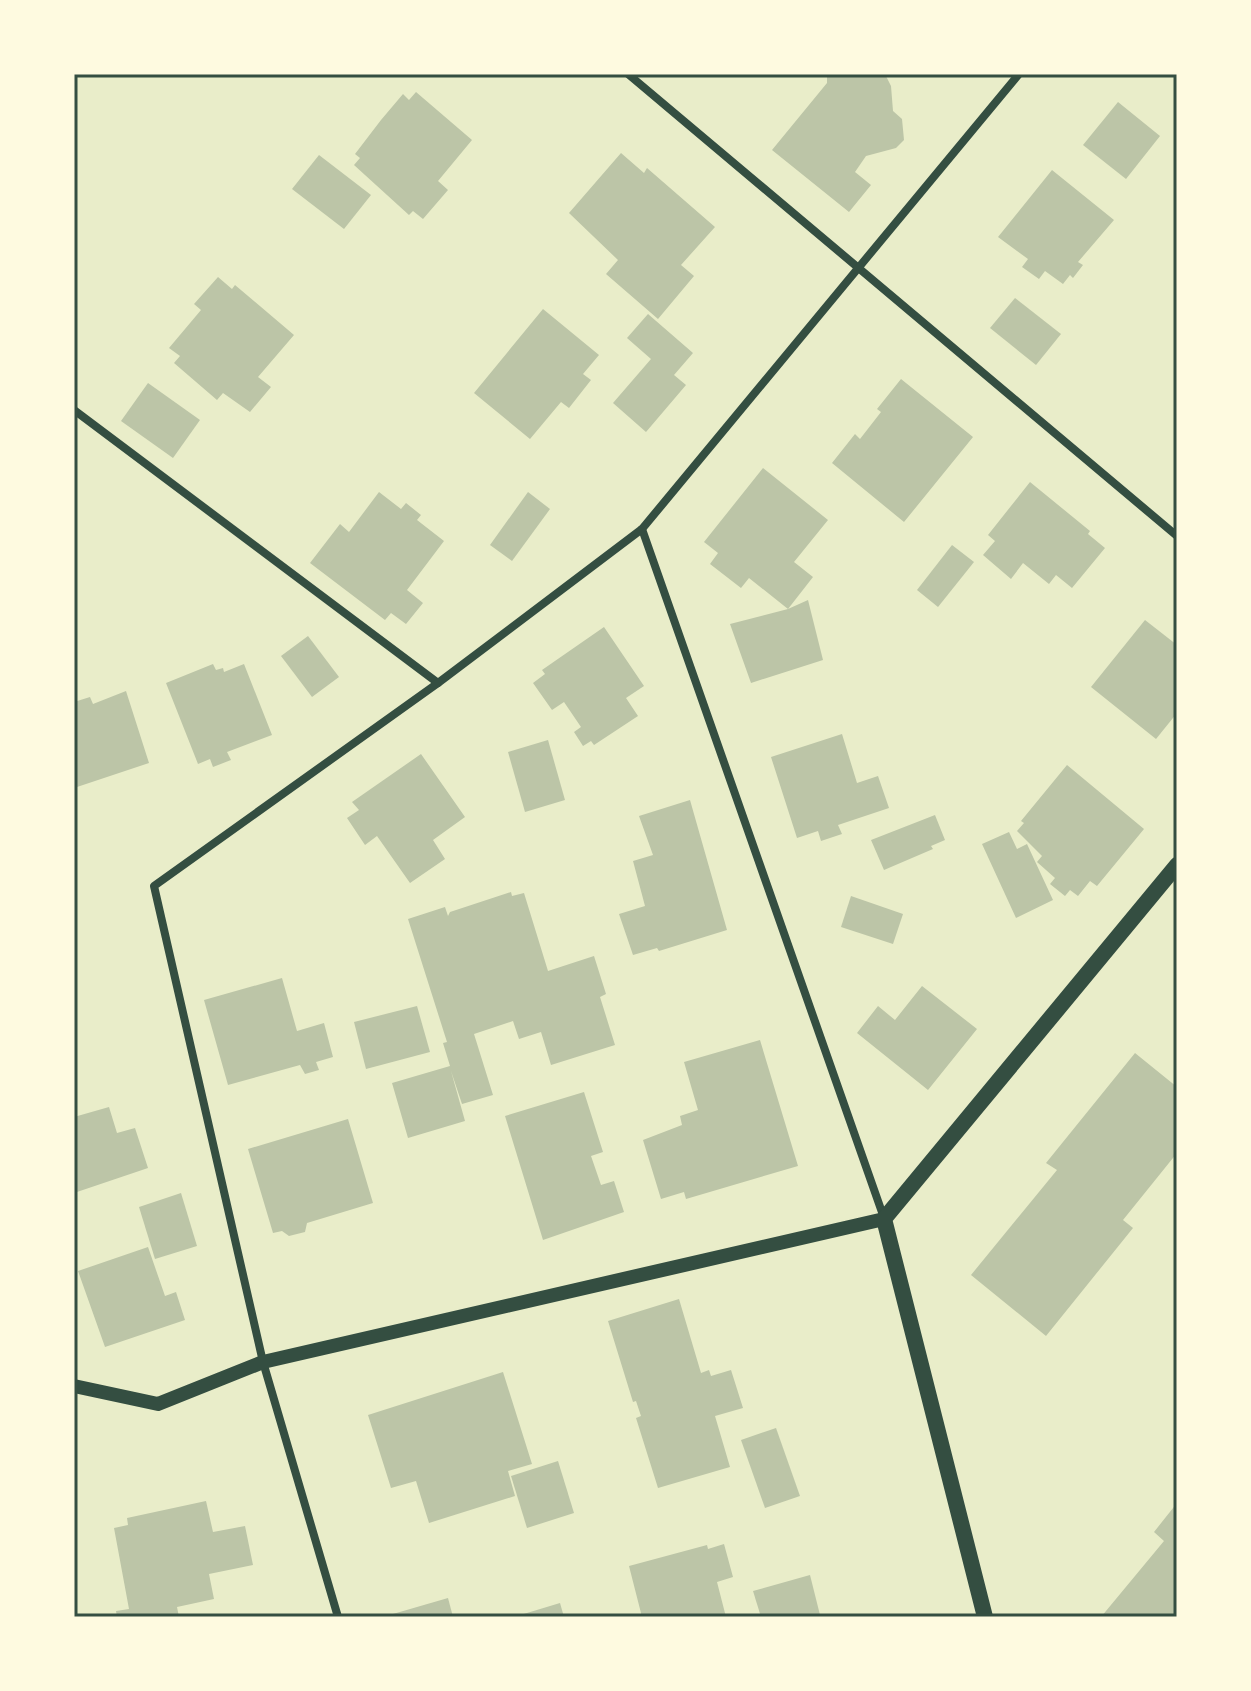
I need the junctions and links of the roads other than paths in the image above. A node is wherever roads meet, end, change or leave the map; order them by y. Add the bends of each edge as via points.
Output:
1 (628, 74) edge
2 (1019, 74) edge
3 (860, 269) junction
4 (74, 410) edge
5 (642, 529) junction
6 (1177, 536) edge
7 (438, 683) junction
8 (1177, 865) edge
9 (884, 1219) junction
10 (263, 1362) junction
11 (74, 1386) edge
12 (338, 1617) edge
13 (985, 1617) edge

1 - 3 street
2 - 3 street
3 - 5 street
3 - 6 street
4 - 7 street
5 - 7 street
5 - 9 street
7 - 10 street via 154,886
8 - 9 main road
9 - 10 street
9 - 13 main road
10 - 11 street via 158,1404
10 - 12 street

